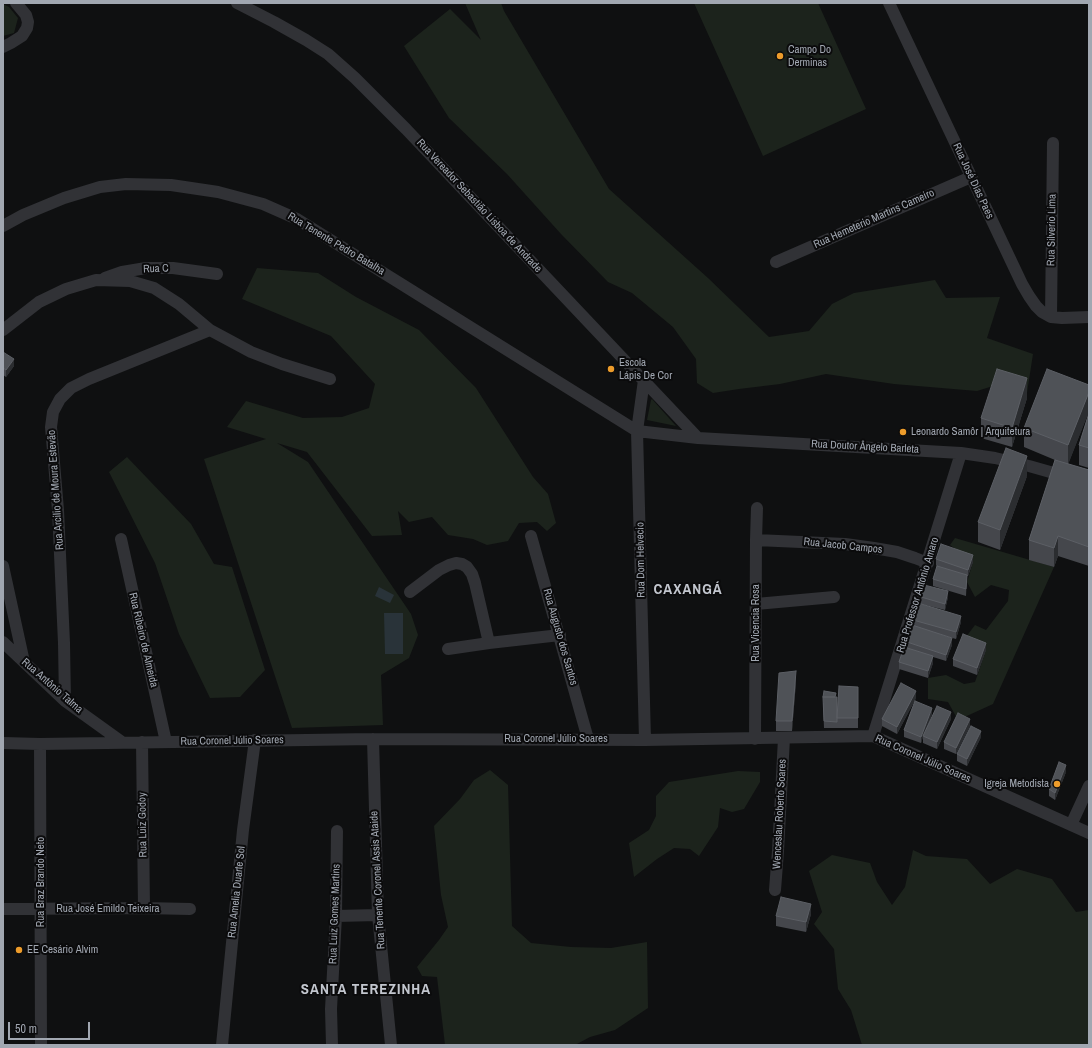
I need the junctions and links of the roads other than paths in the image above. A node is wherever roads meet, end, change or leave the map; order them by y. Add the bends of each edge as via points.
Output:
1 (16, 3) edge
2 (237, 3) edge
3 (889, 3) edge
4 (3, 47) edge
5 (1053, 143) dead end
6 (971, 176) junction
7 (3, 226) edge
8 (776, 262) dead end
9 (217, 274) dead end
10 (96, 280) junction
11 (1051, 317) junction
12 (1089, 317) edge
13 (3, 330) edge
14 (210, 330) junction
15 (330, 378) dead end
16 (644, 380) junction
17 (637, 431) junction
18 (698, 438) junction
19 (961, 453) junction
20 (1089, 483) edge
21 (757, 508) dead end
22 (531, 536) dead end
23 (121, 539) dead end
24 (756, 540) junction
25 (928, 563) junction
26 (3, 566) edge
27 (410, 592) dead end
28 (834, 597) dead end
29 (756, 604) junction
30 (560, 635) junction
31 (3, 642) edge
32 (489, 643) junction
33 (448, 649) dead end
34 (24, 662) junction
35 (65, 701) junction
36 (873, 736) junction
37 (755, 738) junction
38 (784, 738) junction
39 (373, 739) junction
40 (588, 739) junction
41 (255, 740) junction
42 (645, 740) junction
43 (122, 742) junction
44 (142, 742) junction
45 (166, 742) junction
46 (3, 743) edge
47 (40, 744) junction
48 (1089, 786) edge
49 (1071, 825) junction
50 (337, 831) dead end
51 (1089, 833) edge
52 (774, 890) dead end
53 (144, 908) junction
54 (3, 909) edge
55 (41, 909) junction
56 (190, 909) dead end
57 (378, 915) junction
58 (336, 916) junction
59 (42, 1045) edge
60 (222, 1045) edge
61 (332, 1045) edge
62 (391, 1045) edge

1 - 4 street via 26,15 27,28 22,36
2 - 16 street, Rua Vereador Sebastião Lisboa de Andrade via 306,40 328,54 355,78
3 - 6 street, Rua José Dias Paes
5 - 11 street, Rua Silverio Lima
6 - 8 street, Rua Hemeterio Martins Cameiro
6 - 11 street, Rua José Dias Paes via 1026,290 1036,306
7 - 17 street, Rua Tenente Pedro Batalha via 64,198 100,187 126,184 171,185 218,192 263,204 297,218
9 - 10 street, Rua C via 173,268 146,268
10 - 13 street, Rua C via 66,289 39,302
10 - 14 street via 130,281 154,288 179,304
11 - 12 street
14 - 15 street via 251,352
14 - 35 street, Rua Arcilio de Moura Estevão via 71,388 60,399 54,412 51,427 58,510
16 - 17 street, Rua Dom Helvecio
16 - 18 street, Rua Vereador Sebastião Lisboa de Andrade
17 - 18 street, Rua Doutor Ângelo Barleta
17 - 42 street, Rua Dom Helvecio
18 - 19 street, Rua Doutor Ângelo Barleta
19 - 20 street, Rua Doutor Ângelo Barleta via 1022,464
19 - 25 street, Rua Professor Antônio Amaro
21 - 24 street, Rua Vicencia Rosa
22 - 30 street, Rua Augusto dos Santos
23 - 45 street, Rua Ribeiro de Almeida
24 - 25 street, Rua Jacob Campos via 845,544 898,552
24 - 29 street, Rua Vicencia Rosa
25 - 36 street, Rua Professor Antônio Amaro
26 - 34 street
27 - 32 street via 449,565 456,563 467,567 475,583
28 - 29 street
29 - 37 street, Rua Vicencia Rosa
30 - 32 street
30 - 40 street, Rua Augusto dos Santos
31 - 34 street, Rua Antônio Talma
32 - 33 street
34 - 35 street, Rua Antônio Talma
35 - 43 street, Rua Antônio Talma
36 - 38 street, Rua Coronel Júlio Soares
36 - 49 street, Rua Coronel Júlio Soares
37 - 38 street, Rua Coronel Júlio Soares
37 - 42 street, Rua Coronel Júlio Soares
38 - 52 street, Wenceslau Roberto Soares
39 - 40 street, Rua Coronel Júlio Soares
39 - 41 street, Rua Coronel Júlio Soares
39 - 57 street, Rua Tenente Coronel Assis Ataide
40 - 42 street, Rua Coronel Júlio Soares
41 - 45 street, Rua Coronel Júlio Soares
41 - 60 street, Rua Amelia Duarte Sol via 243,830
43 - 44 street, Rua Coronel Júlio Soares
43 - 47 street, Rua Coronel Júlio Soares
44 - 45 street, Rua Coronel Júlio Soares
44 - 53 street, Rua Luiz Godoy
46 - 47 street, Rua Coronel Júlio Soares
47 - 55 street, Rua Braz Brando Neto
48 - 49 street
49 - 51 street, Rua Coronel Júlio Soares
50 - 58 street, Rua Luiz Gomes Martins
53 - 55 street, Rua José Emildo Teixeira
53 - 56 street, Rua José Emildo Teixeira
54 - 55 street, Rua José Emildo Teixeira
55 - 59 street, Rua Braz Brando Neto
57 - 58 street
57 - 62 street, Rua Tenente Coronel Assis Ataide
58 - 61 street, Rua Luiz Gomes Martins

